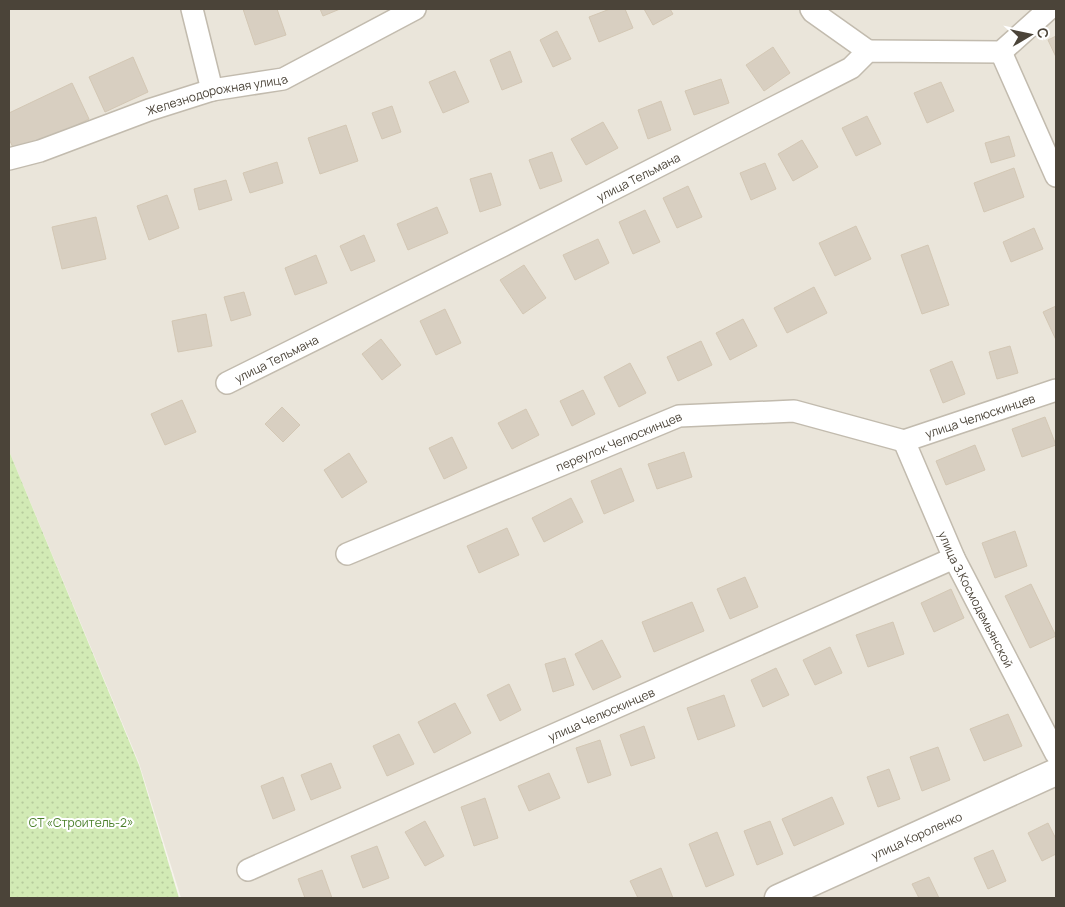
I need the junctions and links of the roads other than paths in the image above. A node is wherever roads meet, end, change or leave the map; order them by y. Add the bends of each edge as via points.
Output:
1 (192, 9) edge
2 (415, 9) edge
3 (811, 9) edge
4 (1049, 9) edge
5 (868, 51) junction
6 (1001, 52) junction
7 (212, 90) junction
8 (9, 159) edge
9 (1056, 176) edge
10 (227, 382) dead end
11 (1056, 390) edge
12 (904, 441) junction
13 (347, 554) dead end
14 (954, 558) junction
15 (1056, 754) edge
16 (1056, 772) edge
17 (248, 870) dead end
18 (778, 898) edge

1 - 7 street
2 - 7 street, Железнодорожная улица via 283,79
3 - 5 street
4 - 6 street
5 - 6 street
5 - 10 street, улица Тельмана via 852,68
6 - 9 street
7 - 8 street, Железнодорожная улица
11 - 12 street, улица Челюскинцев
12 - 13 street, переулок Челюскинцев via 794,411 679,416
12 - 14 street, улица З.Космодемьянской
14 - 15 street, улица З.Космодемьянской
14 - 17 street, улица Челюскинцев
16 - 18 street, улица Короленко

